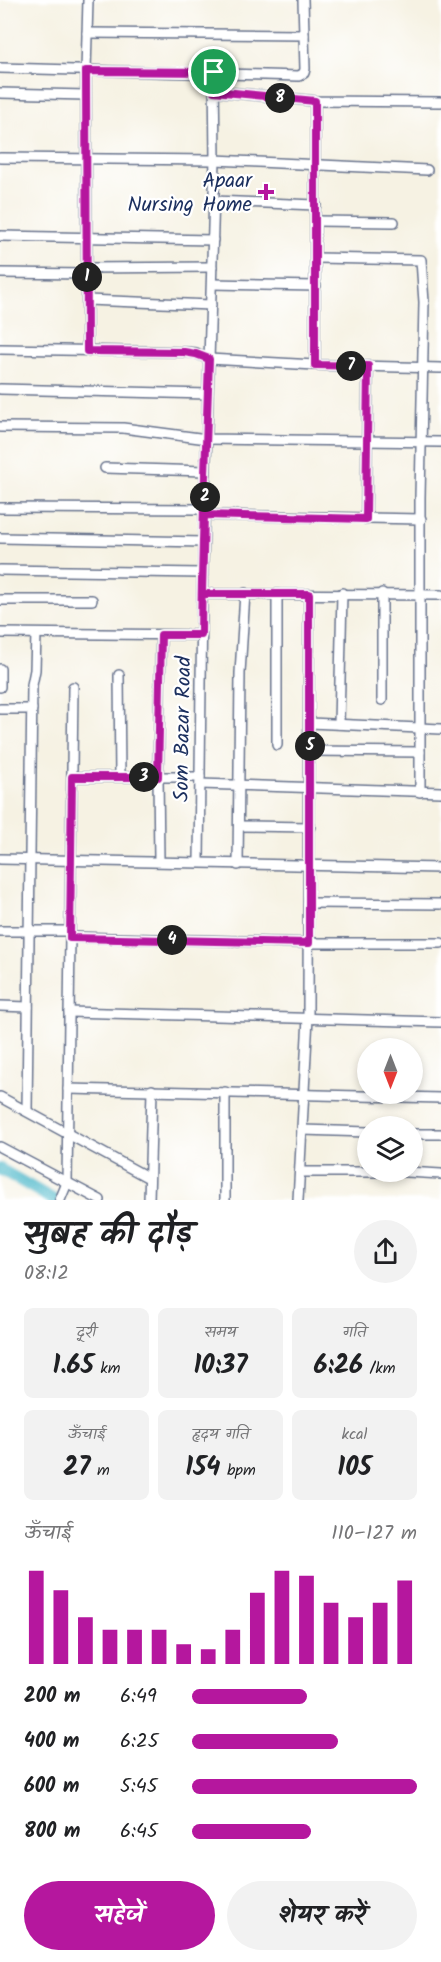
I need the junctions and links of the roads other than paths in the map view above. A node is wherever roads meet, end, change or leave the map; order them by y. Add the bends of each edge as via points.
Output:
1 (88, 0) edge
2 (303, 0) edge
3 (87, 33) junction
4 (304, 35) junction
5 (0, 68) edge
6 (86, 71) junction
7 (214, 72) junction
8 (214, 91) junction
9 (0, 93) edge
10 (86, 95) junction
11 (315, 101) junction
12 (441, 102) edge
13 (0, 158) edge
14 (87, 158) junction
15 (215, 160) junction
16 (314, 164) junction
17 (427, 170) dead end
18 (214, 201) junction
19 (316, 206) junction
20 (316, 221) junction
21 (394, 222) dead end
22 (0, 236) edge
23 (88, 237) junction
24 (213, 240) junction
25 (316, 258) junction
26 (212, 267) junction
27 (87, 271) junction
28 (0, 273) edge
29 (212, 284) junction
30 (316, 286) junction
31 (87, 300) junction
32 (211, 305) junction
33 (0, 349) edge
34 (87, 351) junction
35 (209, 359) junction
36 (315, 365) junction
37 (368, 366) junction
38 (424, 368) junction
39 (441, 369) edge
40 (0, 389) edge
41 (208, 394) junction
42 (0, 427) edge
43 (207, 439) junction
44 (367, 442) junction
45 (422, 442) junction
46 (441, 442) edge
47 (105, 468) dead end
48 (205, 471) junction
49 (0, 508) edge
50 (204, 512) junction
51 (366, 519) junction
52 (421, 519) junction
53 (0, 538) edge
54 (203, 542) junction
55 (0, 570) edge
56 (202, 573) junction
57 (245, 593) junction
58 (342, 593) junction
59 (382, 593) junction
60 (202, 594) junction
61 (278, 594) junction
62 (309, 594) junction
63 (422, 594) junction
64 (441, 595) edge
65 (0, 600) edge
66 (92, 600) dead end
67 (0, 633) edge
68 (36, 634) junction
69 (161, 635) junction
70 (201, 635) junction
71 (0, 669) edge
72 (119, 675) dead end
73 (0, 687) edge
74 (73, 687) dead end
75 (381, 700) dead end
76 (0, 709) edge
77 (32, 709) junction
78 (310, 723) junction
79 (339, 724) junction
80 (420, 728) junction
81 (441, 729) edge
82 (277, 745) dead end
83 (310, 751) junction
84 (420, 752) junction
85 (72, 777) junction
86 (120, 777) junction
87 (158, 777) junction
88 (200, 781) junction
89 (239, 786) junction
90 (310, 788) junction
91 (420, 792) junction
92 (441, 792) edge
93 (239, 826) junction
94 (310, 827) junction
95 (0, 859) edge
96 (30, 859) junction
97 (71, 860) junction
98 (159, 861) junction
99 (199, 862) junction
100 (238, 865) junction
101 (310, 866) junction
102 (441, 868) edge
103 (310, 903) junction
104 (441, 904) edge
105 (0, 931) edge
106 (30, 931) junction
107 (70, 934) junction
108 (309, 943) junction
109 (441, 943) edge
110 (0, 1006) edge
111 (28, 1007) junction
112 (69, 1012) junction
113 (308, 1018) junction
114 (441, 1022) edge
115 (68, 1089) junction
116 (152, 1090) junction
117 (225, 1092) junction
118 (304, 1094) junction
119 (0, 1097) edge
120 (441, 1098) edge
121 (27, 1112) junction
122 (302, 1130) junction
123 (357, 1132) edge
124 (68, 1133) junction
125 (423, 1134) edge
126 (441, 1134) edge
127 (0, 1148) edge
128 (300, 1172) junction
129 (441, 1174) edge
130 (149, 1178) junction
131 (66, 1186) junction
132 (60, 1200) edge
133 (100, 1200) edge
134 (149, 1200) edge
135 (225, 1200) edge
136 (298, 1200) edge

1 - 3 street
2 - 4 street
3 - 4 street
3 - 6 street
4 - 7 street via 302,75
5 - 6 street
6 - 7 street
6 - 10 street
7 - 8 street, Som Bazar Road
8 - 11 street
8 - 15 street, Som Bazar Road
9 - 10 street
10 - 14 street
11 - 12 street
11 - 16 street
13 - 14 street
14 - 15 street
14 - 23 street
15 - 16 street
15 - 18 street, Som Bazar Road
16 - 17 street
16 - 19 street
18 - 19 street
18 - 24 street, Som Bazar Road
19 - 20 street
20 - 21 street
20 - 25 street
22 - 23 street
23 - 24 street
23 - 27 street
24 - 26 street, Som Bazar Road
25 - 30 street
25 - 38 street via 421,260
26 - 27 street
26 - 29 street, Som Bazar Road
27 - 28 street
27 - 31 street
29 - 30 street
29 - 32 street, Som Bazar Road
30 - 36 street
31 - 32 street
31 - 34 street
32 - 35 street, Som Bazar Road
33 - 34 street
34 - 35 street via 184,352
35 - 36 street
35 - 41 street, Som Bazar Road
36 - 37 street
37 - 38 street
37 - 44 street
38 - 39 street
38 - 45 street
40 - 41 street
41 - 43 street, Som Bazar Road
42 - 43 street via 123,428
43 - 44 street
43 - 48 street, Som Bazar Road
44 - 45 street
44 - 51 street
45 - 46 street
45 - 52 street
47 - 48 street
48 - 50 street, Som Bazar Road
49 - 50 street
50 - 51 street
50 - 54 street, Som Bazar Road
51 - 52 street
52 - 63 street
53 - 54 street
54 - 56 street, Som Bazar Road
55 - 56 street
56 - 60 street, Som Bazar Road
57 - 60 street
57 - 61 street
57 - 89 street
58 - 59 street
58 - 62 street
58 - 79 street
59 - 63 street
59 - 75 street
60 - 70 street, Som Bazar Road
61 - 62 street
61 - 82 street
62 - 78 street
63 - 64 street
63 - 80 street
65 - 66 street
67 - 68 street
68 - 69 street
68 - 77 street
69 - 70 street
69 - 87 street
70 - 88 street, Som Bazar Road
71 - 73 street
72 - 86 street
74 - 85 street
76 - 77 street
77 - 96 street
78 - 79 street
78 - 83 street
79 - 80 street
80 - 81 street
80 - 84 street
83 - 84 street
83 - 90 street
84 - 91 street
85 - 86 street
85 - 97 street
86 - 87 street
87 - 88 street
87 - 98 street
88 - 89 street
88 - 99 street, Som Bazar Road
89 - 90 street
89 - 93 street
90 - 91 street
90 - 94 street
91 - 92 street
93 - 94 street
93 - 100 street
94 - 101 street
95 - 96 street
96 - 97 street
96 - 106 street
97 - 98 street
97 - 107 street
98 - 99 street
99 - 100 street
100 - 101 street
101 - 102 street
101 - 103 street
103 - 104 street
103 - 108 street
105 - 106 street
106 - 107 street
106 - 111 street
107 - 108 street
107 - 112 street
108 - 109 street
108 - 113 street
110 - 111 street
111 - 121 street
112 - 113 street
112 - 115 street
113 - 114 street
113 - 118 street
115 - 116 street
115 - 124 street
116 - 117 street
116 - 130 street
117 - 118 street
117 - 135 street
118 - 120 street
118 - 122 street
119 - 121 street
121 - 124 street
122 - 123 street
122 - 128 street
124 - 130 street
124 - 131 street
125 - 126 street
127 - 131 street
128 - 129 street
128 - 136 street
130 - 134 street
131 - 132 street
131 - 133 street

